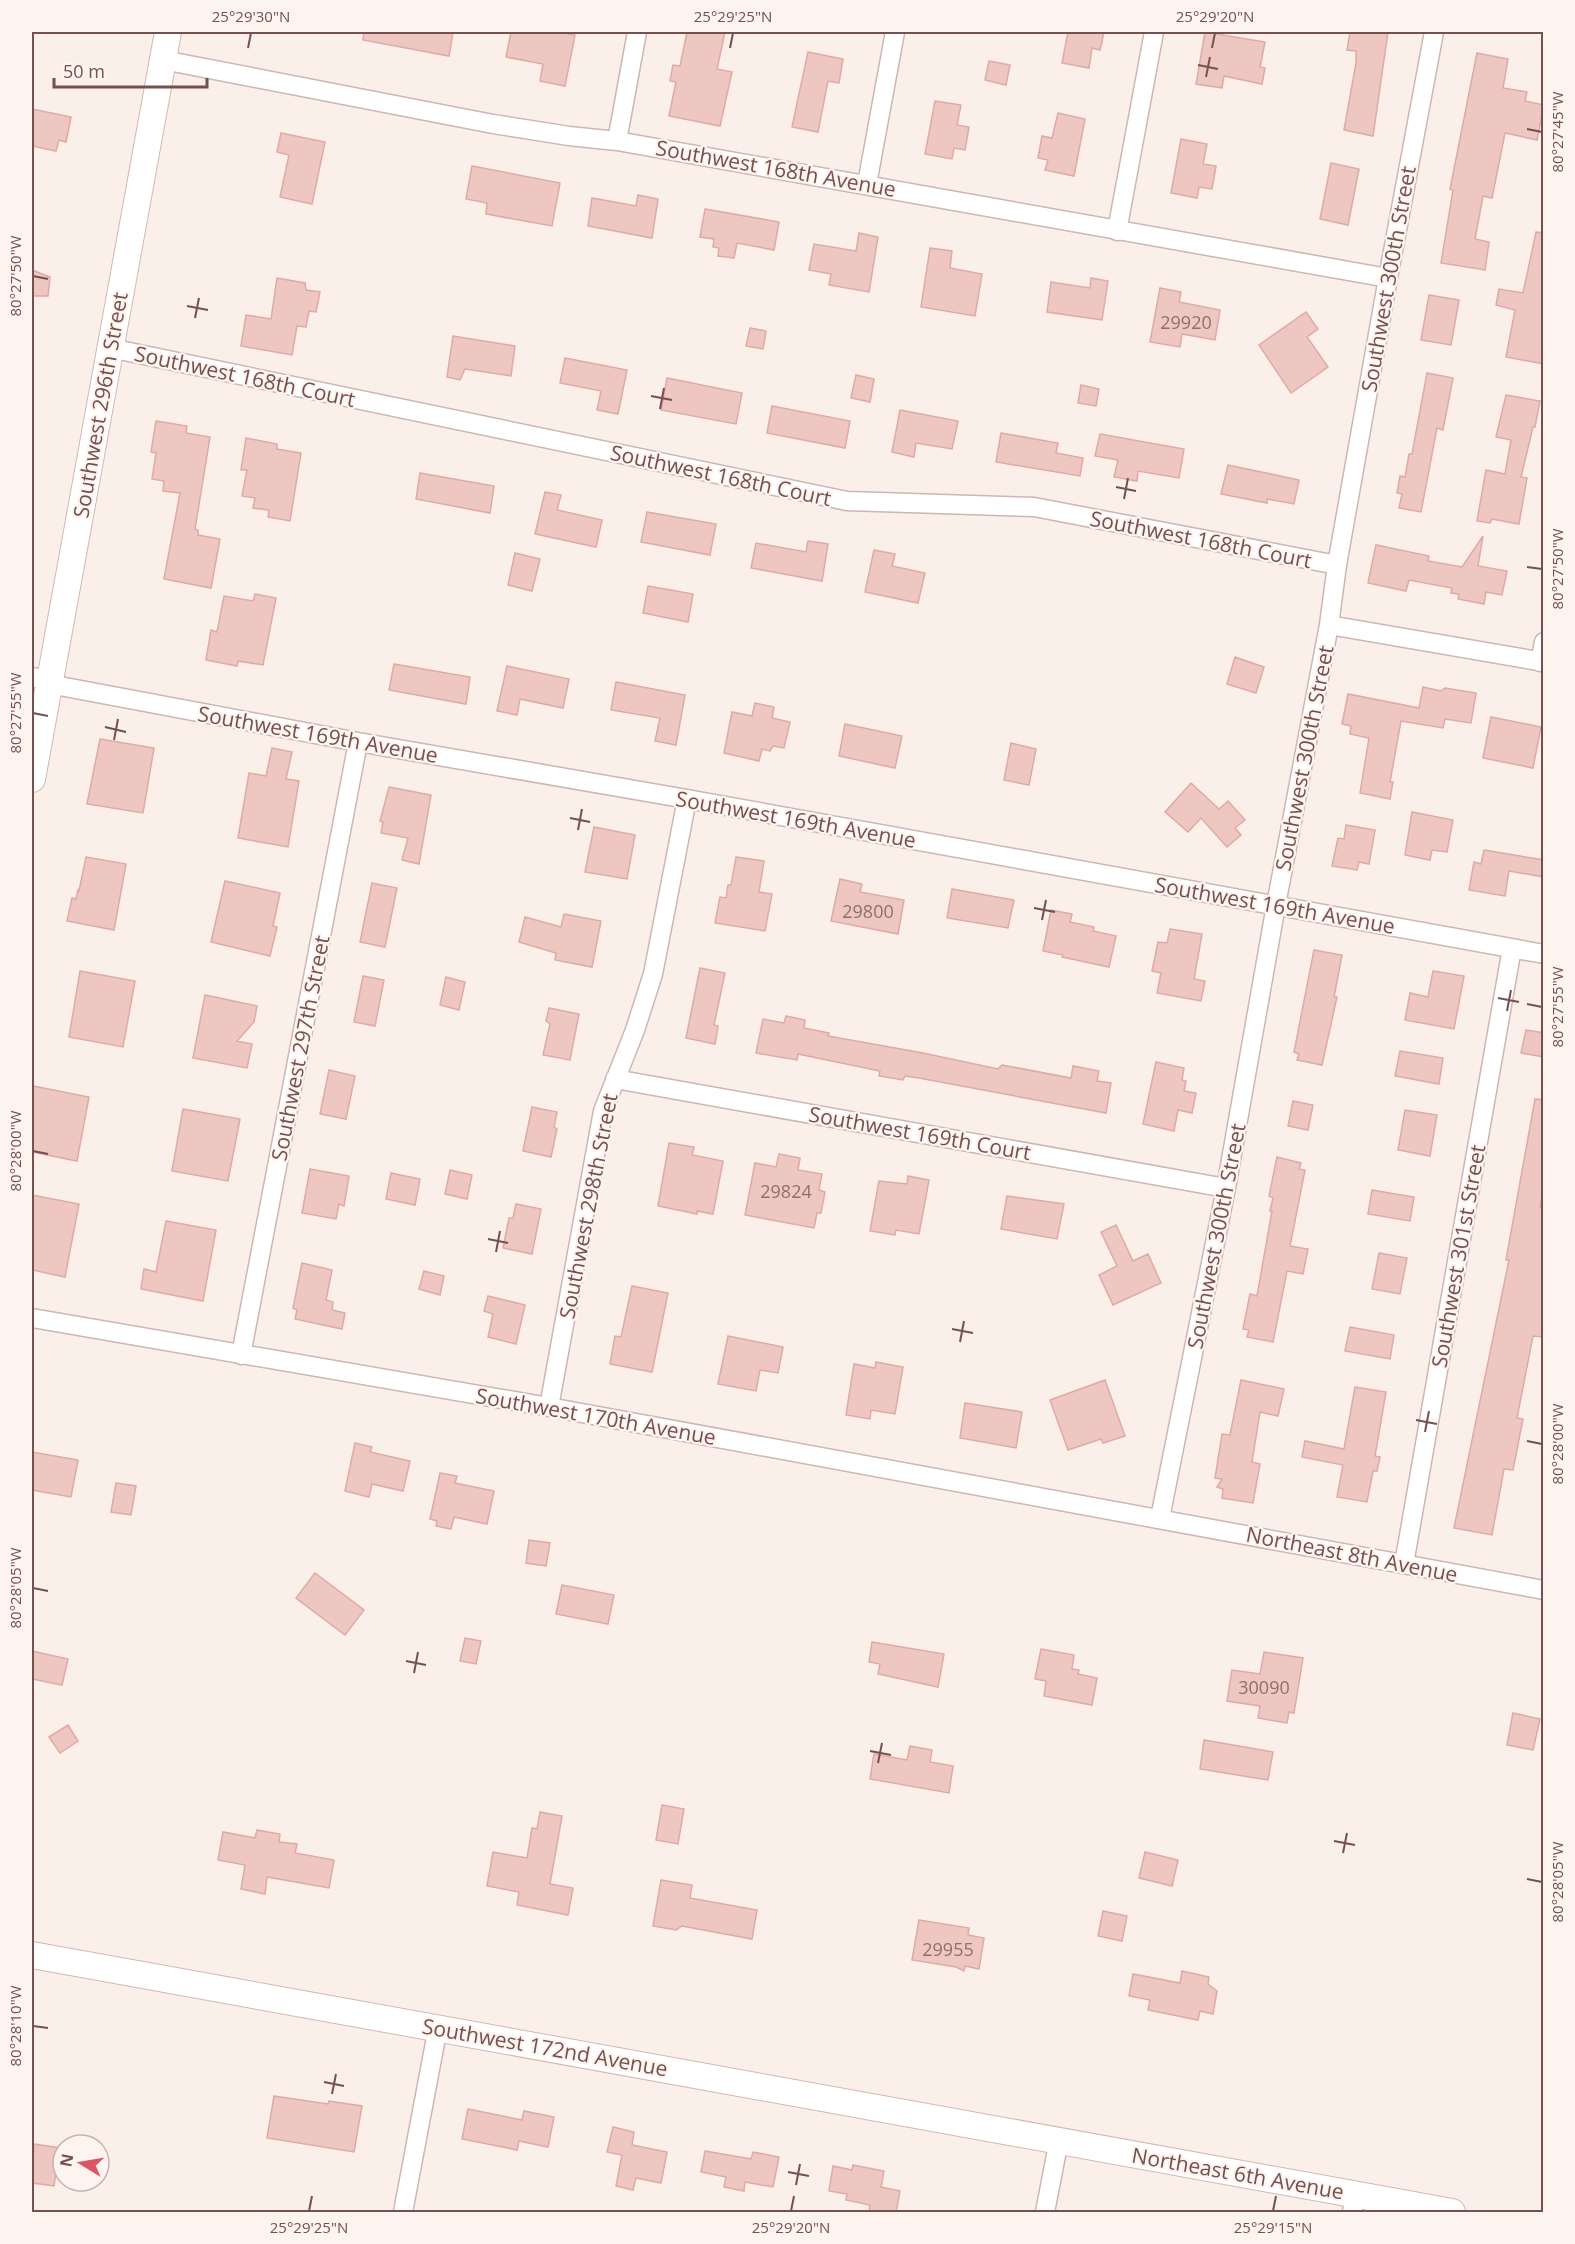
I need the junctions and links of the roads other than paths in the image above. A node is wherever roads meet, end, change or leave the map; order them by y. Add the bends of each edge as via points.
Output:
1 (168, 32) edge
2 (637, 32) edge
3 (895, 32) edge
4 (1154, 32) edge
5 (1434, 32) edge
6 (163, 60) junction
7 (617, 141) junction
8 (867, 184) junction
9 (1117, 231) junction
10 (1388, 278) junction
11 (110, 348) junction
12 (1337, 565) junction
13 (1329, 625) junction
14 (1544, 642) edge
15 (1542, 662) edge
16 (43, 680) edge
17 (358, 742) junction
18 (32, 779) edge
19 (687, 799) junction
20 (1276, 905) junction
21 (1512, 948) junction
22 (1544, 954) edge
23 (615, 1078) junction
24 (1226, 1188) junction
25 (32, 1318) edge
26 (241, 1355) junction
27 (549, 1407) junction
28 (1160, 1518) junction
29 (1404, 1564) junction
30 (1544, 1590) edge
31 (32, 1955) edge
32 (438, 2027) junction
33 (1059, 2140) junction
34 (1354, 2203) edge
35 (403, 2212) edge
36 (1045, 2212) edge
37 (1452, 2212) edge

1 - 6 street, Southwest 296th Street
2 - 7 street
3 - 8 street
4 - 9 street
5 - 10 street, Southwest 300th Street
6 - 7 street, Southwest 168th Avenue via 493,124
6 - 11 street, Southwest 296th Street
7 - 8 street, Southwest 168th Avenue
8 - 9 street, Southwest 168th Avenue
9 - 10 street, Southwest 168th Avenue
10 - 12 street, Southwest 300th Street
11 - 12 street, Southwest 168th Court via 847,501 1034,507
11 - 16 street, Southwest 296th Street
12 - 13 street, Southwest 300th Street
13 - 15 street
13 - 20 street, Southwest 300th Street
14 - 15 street
16 - 17 street, Southwest 169th Avenue
16 - 18 street, Southwest 296th Street
17 - 19 street, Southwest 169th Avenue
17 - 26 street, Southwest 297th Street
19 - 20 street, Southwest 169th Avenue
19 - 23 street, Southwest 298th Street via 653,974
20 - 21 street, Southwest 169th Avenue
20 - 24 street, Southwest 300th Street
21 - 22 street, Southwest 169th Avenue
21 - 29 street, Southwest 301st Street
23 - 24 street, Southwest 169th Court
23 - 27 street, Southwest 298th Street via 603,1111
24 - 28 street, Southwest 300th Street
25 - 26 street, Southwest 170th Avenue
26 - 27 street, Southwest 170th Avenue
27 - 28 street, Southwest 170th Avenue
28 - 29 street, Northeast 8th Avenue
29 - 30 street, Northeast 8th Avenue
31 - 32 street, Southwest 172nd Avenue
32 - 33 street, Southwest 172nd Avenue
32 - 35 street
33 - 34 street, Northeast 6th Avenue
33 - 36 street
34 - 37 street, Northeast 6th Avenue

